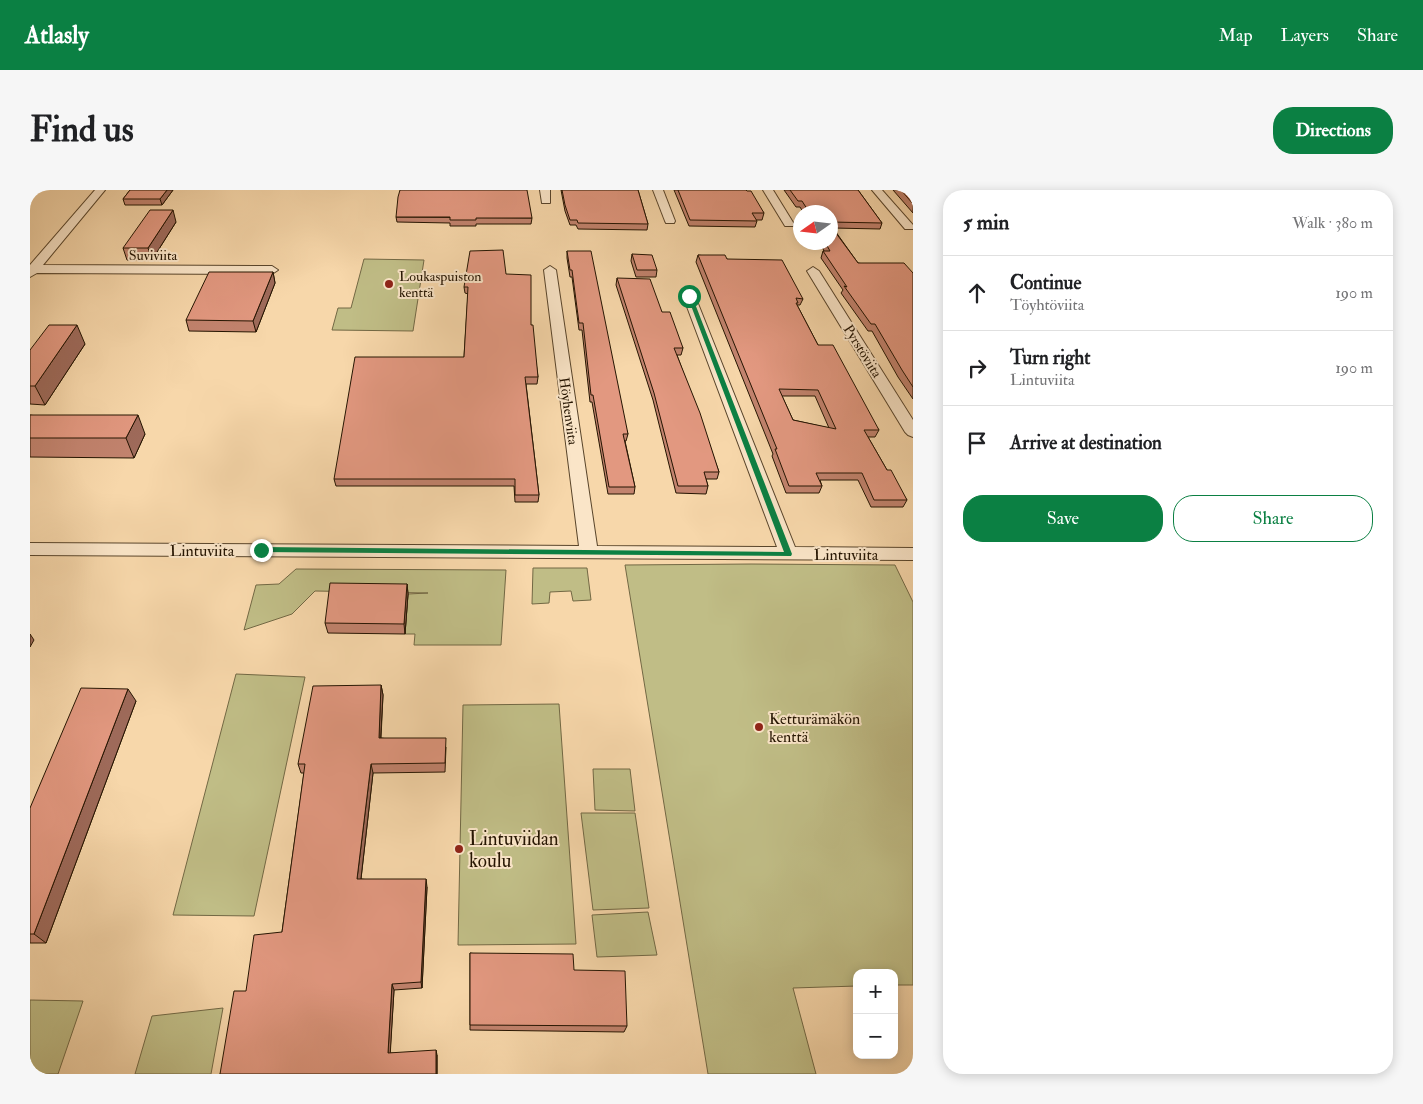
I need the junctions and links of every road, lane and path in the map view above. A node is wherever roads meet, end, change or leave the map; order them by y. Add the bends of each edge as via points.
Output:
1 (100, 190) edge
2 (658, 190) edge
3 (768, 190) edge
4 (877, 190) edge
5 (670, 221) dead end
6 (789, 224) dead end
7 (908, 227) dead end
8 (272, 270) edge
9 (550, 270) dead end
10 (31, 271) edge
11 (812, 271) dead end
12 (689, 296) dead end
13 (913, 432) edge
14 (30, 548) edge
15 (589, 552) junction
16 (789, 554) junction
17 (913, 554) edge

1 - 10 street
2 - 5 street
3 - 6 street
4 - 7 street
8 - 10 street, Suviviita
9 - 15 street, Höyhenviita
11 - 13 street, Pyrstöviita
12 - 16 street
14 - 15 street, Lintuviita
15 - 16 street, Lintuviita
16 - 17 street, Lintuviita

